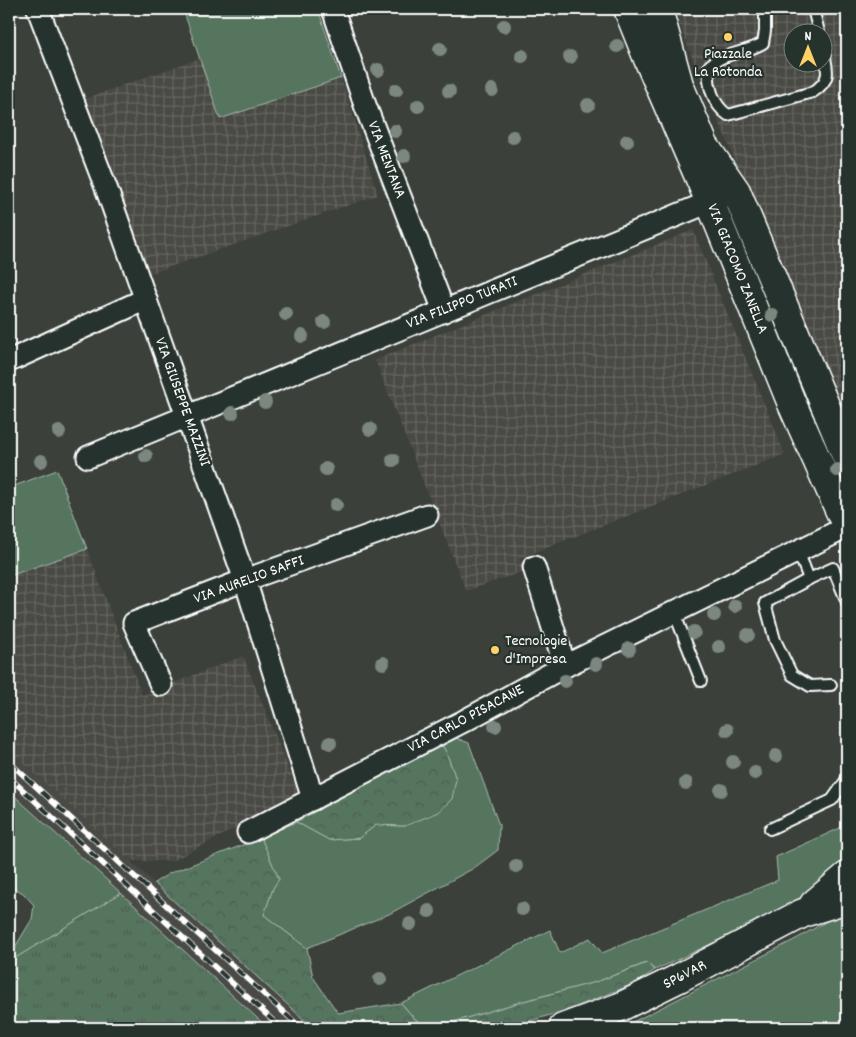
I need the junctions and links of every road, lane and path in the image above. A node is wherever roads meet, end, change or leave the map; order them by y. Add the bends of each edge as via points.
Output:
1 (38, 9) edge
2 (333, 9) edge
3 (628, 9) edge
4 (658, 9) edge
5 (813, 9) edge
6 (765, 13) dead end
7 (816, 22) edge
8 (828, 72) edge
9 (736, 191) junction
10 (710, 202) junction
11 (146, 299) junction
12 (444, 310) junction
13 (9, 361) edge
14 (188, 416) junction
15 (88, 457) dead end
16 (847, 458) edge
17 (427, 515) dead end
18 (847, 527) edge
19 (798, 551) junction
20 (534, 567) dead end
21 (810, 579) junction
22 (245, 580) junction
23 (847, 602) edge
24 (674, 612) junction
25 (566, 666) junction
26 (701, 682) dead end
27 (161, 685) dead end
28 (831, 685) dead end
29 (847, 779) edge
30 (313, 799) junction
31 (770, 829) dead end
32 (248, 832) dead end
33 (847, 876) edge
34 (847, 899) edge
35 (803, 913) junction
36 (562, 1028) edge

1 - 11 street, VIA GIUSEPPE MAZZINI
2 - 12 street, VIA MENTANA via 365,105
3 - 10 street, VIA GIACOMO ZANELLA
4 - 9 street, VIA GIACOMO ZANELLA via 679,85 704,145
5 - 7 lane
6 - 8 lane via 762,43 708,66 710,89 722,110 728,115 813,92 824,84
9 - 10 street, VIA FILIPPO TURATI
9 - 16 street, VIA GIACOMO ZANELLA
10 - 12 street, VIA FILIPPO TURATI
10 - 18 street, VIA GIACOMO ZANELLA via 792,404
11 - 13 street
11 - 14 street, VIA GIUSEPPE MAZZINI
12 - 14 street, VIA FILIPPO TURATI
14 - 15 street, VIA FILIPPO TURATI
14 - 22 street, VIA GIUSEPPE MAZZINI
17 - 22 street, VIA AURELIO SAFFI
18 - 19 street, VIA CARLO PISACANE
19 - 21 lane
19 - 24 street, VIA CARLO PISACANE
20 - 25 street
21 - 23 lane via 833,568
21 - 28 lane via 765,603 775,640 792,675 810,686
22 - 27 street, VIA AURELIO SAFFI via 134,623
22 - 30 street, VIA GIUSEPPE MAZZINI
24 - 25 street, VIA CARLO PISACANE
24 - 26 lane
25 - 30 street, VIA CARLO PISACANE
29 - 31 lane via 832,800
30 - 32 street, VIA CARLO PISACANE
33 - 35 street, SP6VAR / SP6var
34 - 35 street, SP6VAR / SP6var
35 - 36 street, SP6VAR / SP6var via 620,1007

